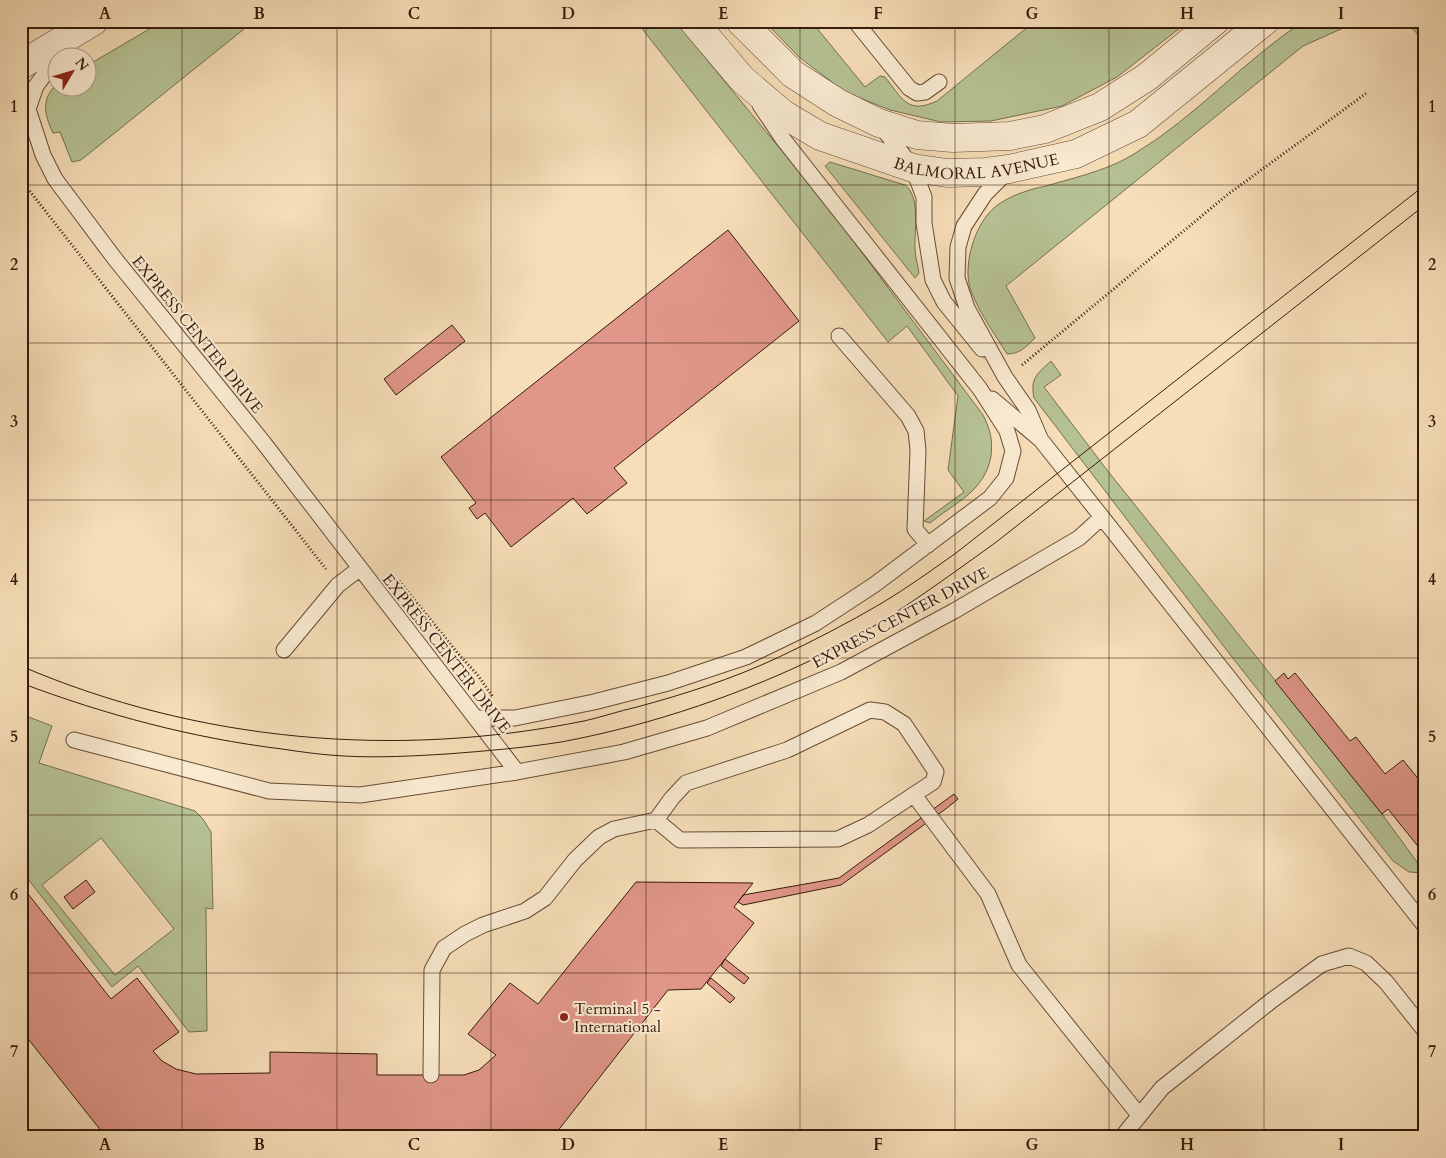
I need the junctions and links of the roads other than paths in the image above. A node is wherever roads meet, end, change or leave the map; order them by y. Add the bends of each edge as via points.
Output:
1 (693, 21) edge
2 (740, 21) edge
3 (855, 21) edge
4 (1215, 21) edge
5 (1265, 21) edge
6 (85, 27) edge
7 (21, 65) edge
8 (742, 79) junction
9 (939, 82) dead end
10 (879, 123) junction
11 (912, 168) junction
12 (1009, 170) junction
13 (839, 336) dead end
14 (1005, 377) junction
15 (980, 389) junction
16 (1041, 440) junction
17 (1102, 517) junction
18 (928, 545) junction
19 (359, 569) junction
20 (284, 650) dead end
21 (477, 718) junction
22 (74, 740) dead end
23 (517, 772) junction
24 (914, 795) junction
25 (656, 820) junction
26 (1419, 907) edge
27 (1425, 926) edge
28 (1425, 1031) edge
29 (431, 1075) dead end
30 (1139, 1115) junction
31 (1122, 1137) edge

1 - 8 street, BALMORAL AVENUE
2 - 10 street, BALMORAL AVENUE via 793,74 838,103
3 - 9 lane via 909,88 917,93 926,92
4 - 10 street, BALMORAL AVENUE via 1147,77 1100,107 1045,129 1010,136 953,138 917,135
5 - 12 street, BALMORAL AVENUE via 1138,124 1076,154
6 - 7 street
6 - 19 lane, EXPRESS CENTER DRIVE via 36,86 28,109 43,155 55,179
8 - 11 street, BALMORAL AVENUE via 783,114 820,136
8 - 15 lane via 789,147
10 - 11 lane
11 - 12 street, BALMORAL AVENUE via 947,173
11 - 14 lane via 924,197 924,223 933,280 944,302
12 - 14 lane via 985,194 964,226 958,247 957,278 967,308
13 - 18 lane via 908,416 916,431 915,529
14 - 16 lane via 1028,410
15 - 16 lane
15 - 18 lane via 1007,431 1013,451 1006,478 990,498
16 - 17 lane
17 - 23 lane, EXPRESS CENTER DRIVE via 1079,538 841,672 707,728 624,752
17 - 26 lane
18 - 21 lane via 816,622 746,657 604,700 515,718
19 - 20 lane via 338,585
19 - 21 lane, EXPRESS CENTER DRIVE
21 - 23 lane, EXPRESS CENTER DRIVE
22 - 23 lane via 269,791 360,795
24 - 25 lane via 868,825 838,839 680,840
24 - 25 lane via 933,782 936,772 904,724 885,712 870,710 787,750 686,783
24 - 30 lane via 988,894 1019,966
25 - 29 lane via 614,829 599,837 575,860 545,898 525,911 483,924 444,948 432,970
26 - 27 lane
28 - 30 lane via 1386,982 1366,963 1349,956 1322,964 1271,1001 1162,1088
30 - 31 lane

